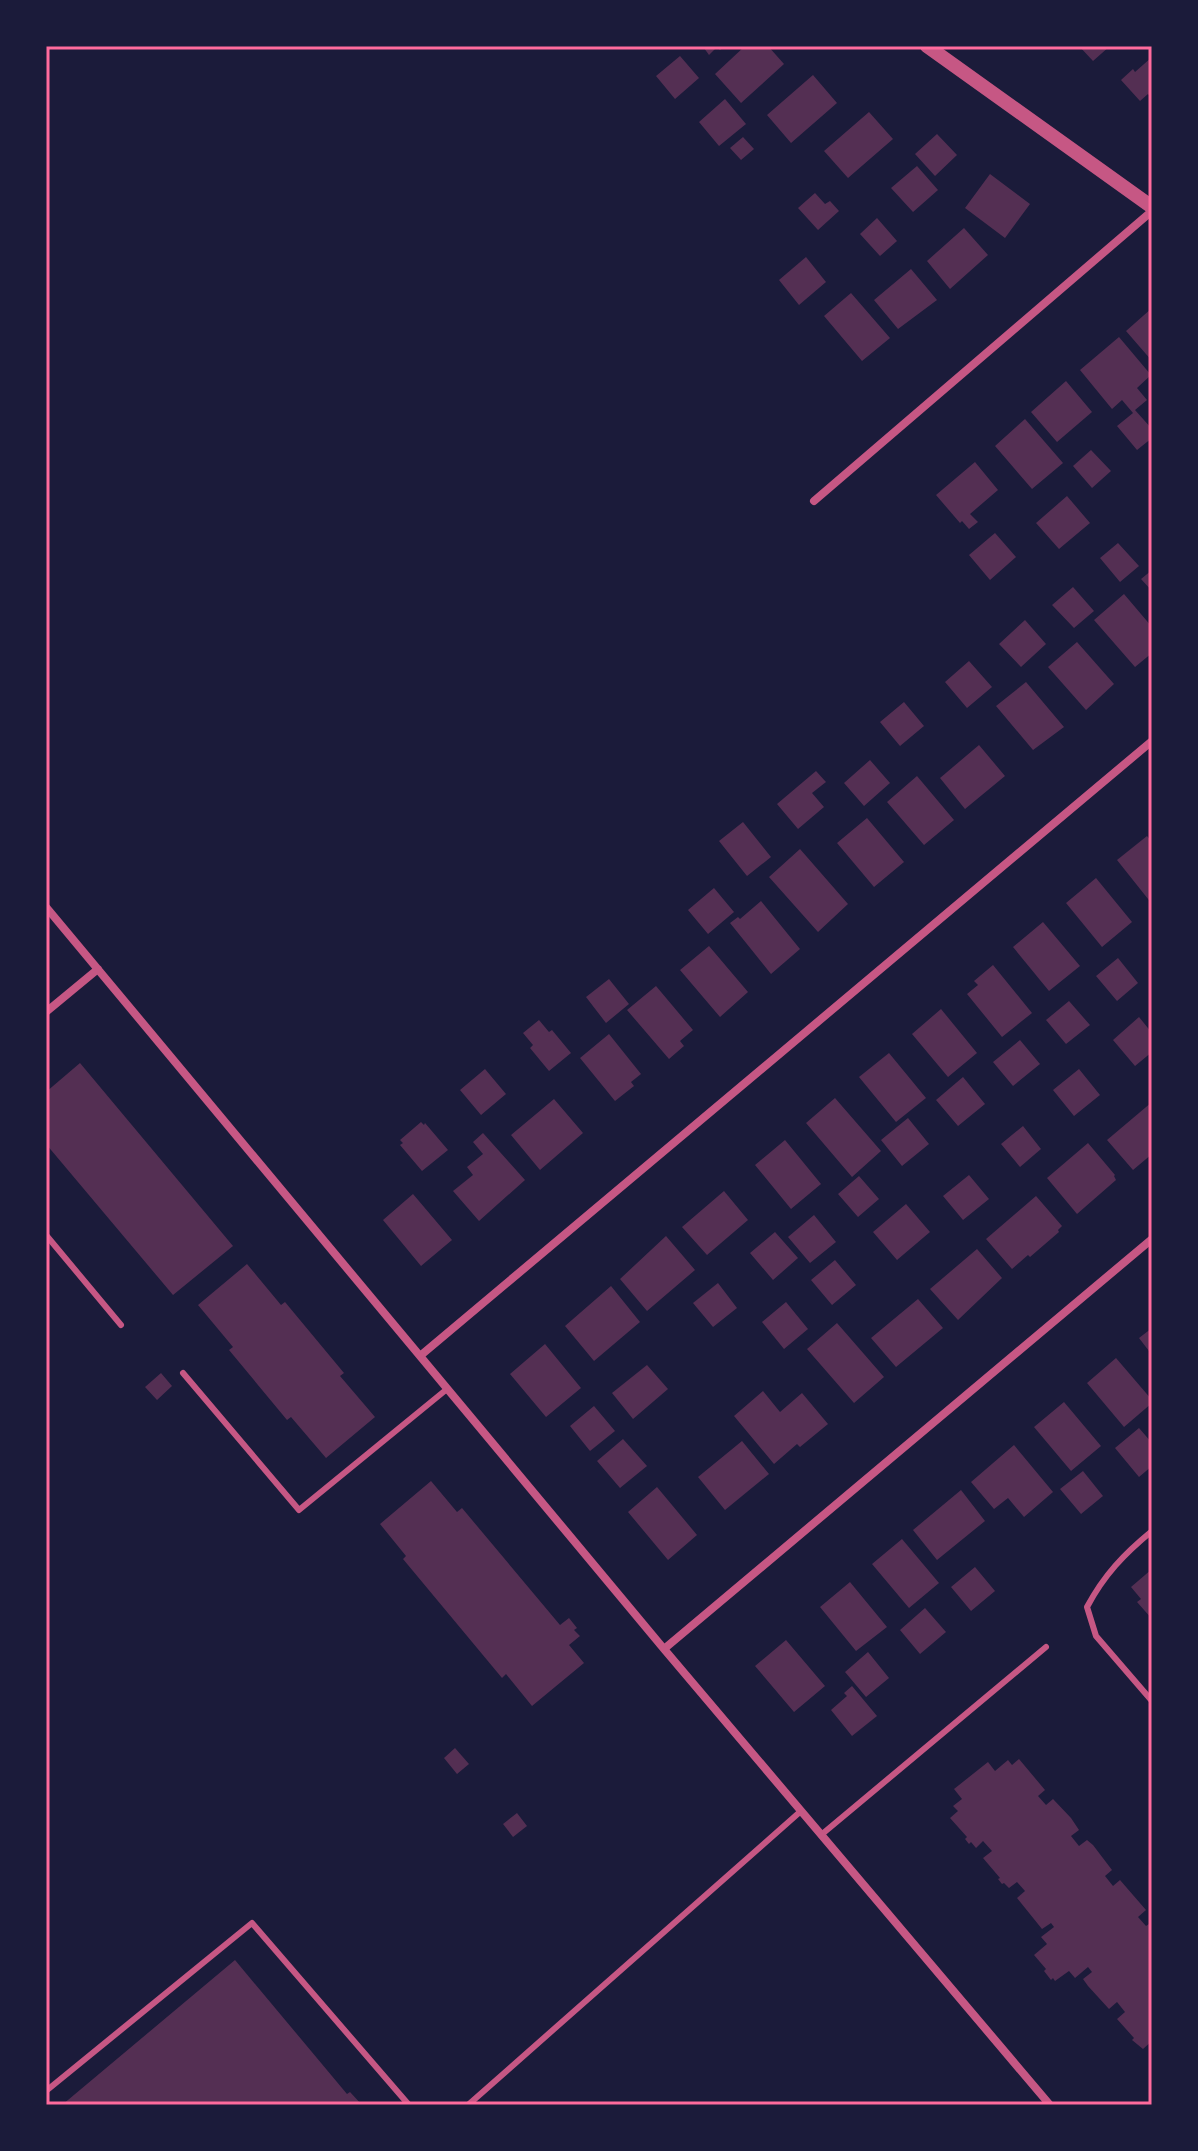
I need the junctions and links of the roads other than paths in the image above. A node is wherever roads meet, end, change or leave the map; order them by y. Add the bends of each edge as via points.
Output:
1 (927, 46) edge
2 (1152, 209) edge
3 (814, 501) dead end
4 (1152, 741) edge
5 (46, 907) edge
6 (98, 969) junction
7 (46, 1012) edge
8 (46, 1235) edge
9 (1152, 1239) edge
10 (121, 1325) dead end
11 (420, 1356) junction
12 (183, 1373) dead end
13 (447, 1389) junction
14 (1152, 1531) edge
15 (1046, 1647) dead end
16 (664, 1649) junction
17 (1152, 1701) edge
18 (801, 1811) junction
19 (821, 1835) junction
20 (46, 2091) edge
21 (409, 2105) edge
22 (468, 2105) edge
23 (1050, 2105) edge

1 - 2 street
2 - 3 street
4 - 11 street
5 - 6 street
6 - 7 street
6 - 11 street
8 - 10 lane
9 - 16 street
11 - 13 street
12 - 13 lane via 299,1510
13 - 16 street
14 - 17 lane via 1100,1583 1087,1607 1096,1636
15 - 19 lane
16 - 18 street
18 - 19 street
18 - 22 lane
19 - 23 street
20 - 21 lane via 252,1923

